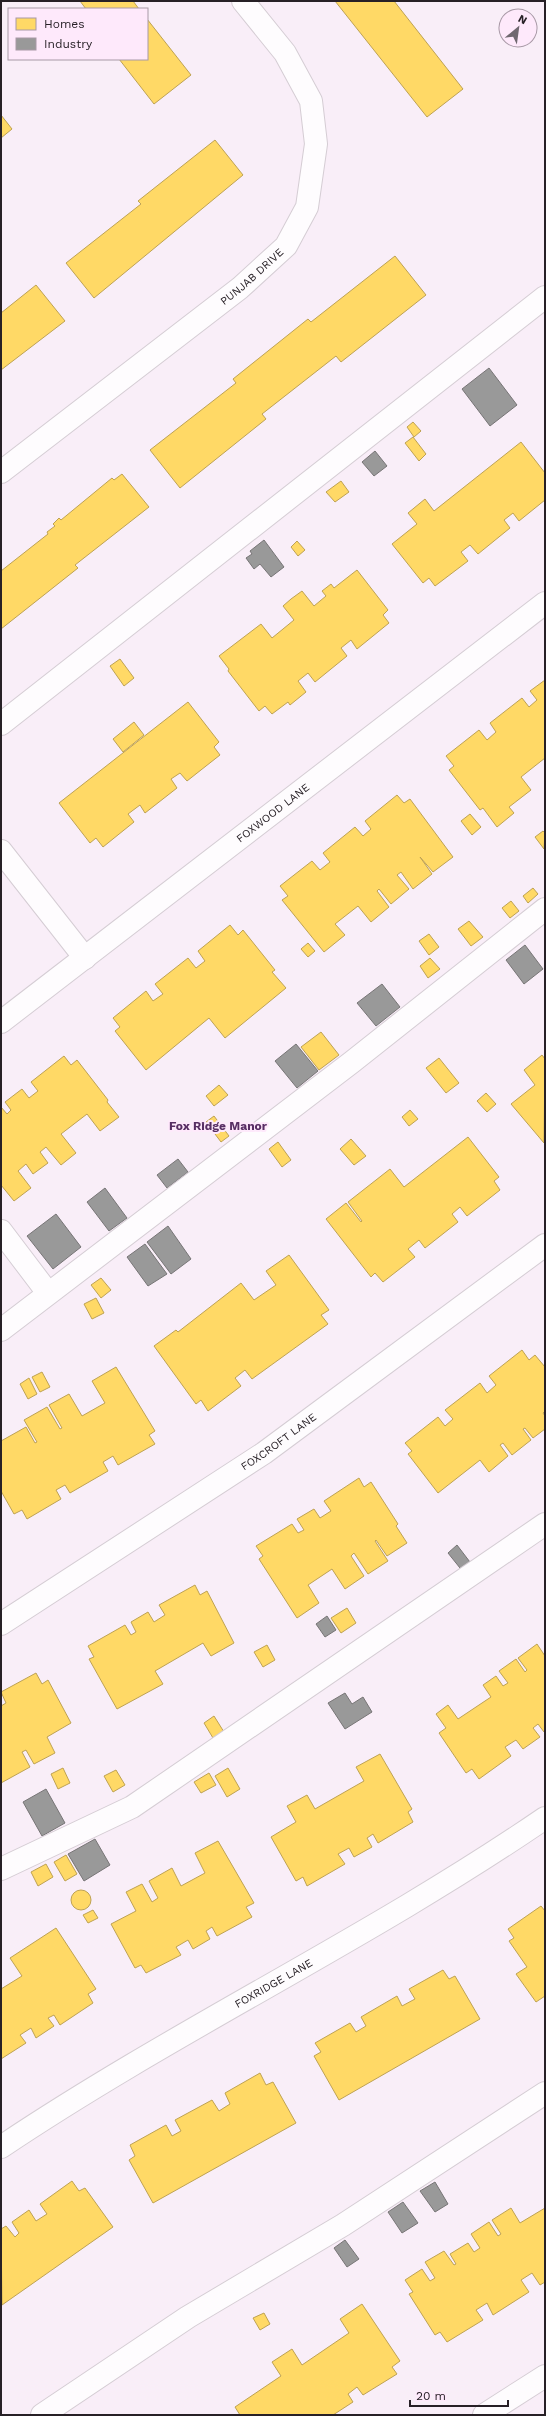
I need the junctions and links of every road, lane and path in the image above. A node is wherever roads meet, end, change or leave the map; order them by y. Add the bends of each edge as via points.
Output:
1 (243, 1) edge
2 (545, 297) edge
3 (1, 472) edge
4 (545, 604) edge
5 (1, 724) edge
6 (1, 851) edge
7 (545, 909) edge
8 (85, 958) junction
9 (1, 1022) edge
10 (1, 1231) edge
11 (545, 1245) edge
12 (48, 1293) junction
13 (1, 1330) edge
14 (545, 1524) edge
15 (1, 1624) edge
16 (545, 1818) edge
17 (1, 1869) edge
18 (545, 2093) edge
19 (1, 2147) edge
20 (545, 2376) edge
21 (42, 2415) edge
22 (484, 2415) edge

1 - 3 street, PUNJAB DRIVE via 285,53 311,101 316,144 307,207 286,246 240,288
2 - 5 street
4 - 8 street, FOXWOOD LANE
6 - 8 street
7 - 12 street via 352,1062
8 - 9 street, FOXWOOD LANE
10 - 12 street
11 - 15 street, FOXCROFT LANE via 264,1453
12 - 13 street
14 - 17 street via 132,1807
16 - 19 street, FOXRIDGE LANE via 438,1888 164,2045
18 - 21 street via 343,2225 188,2317
20 - 22 street

